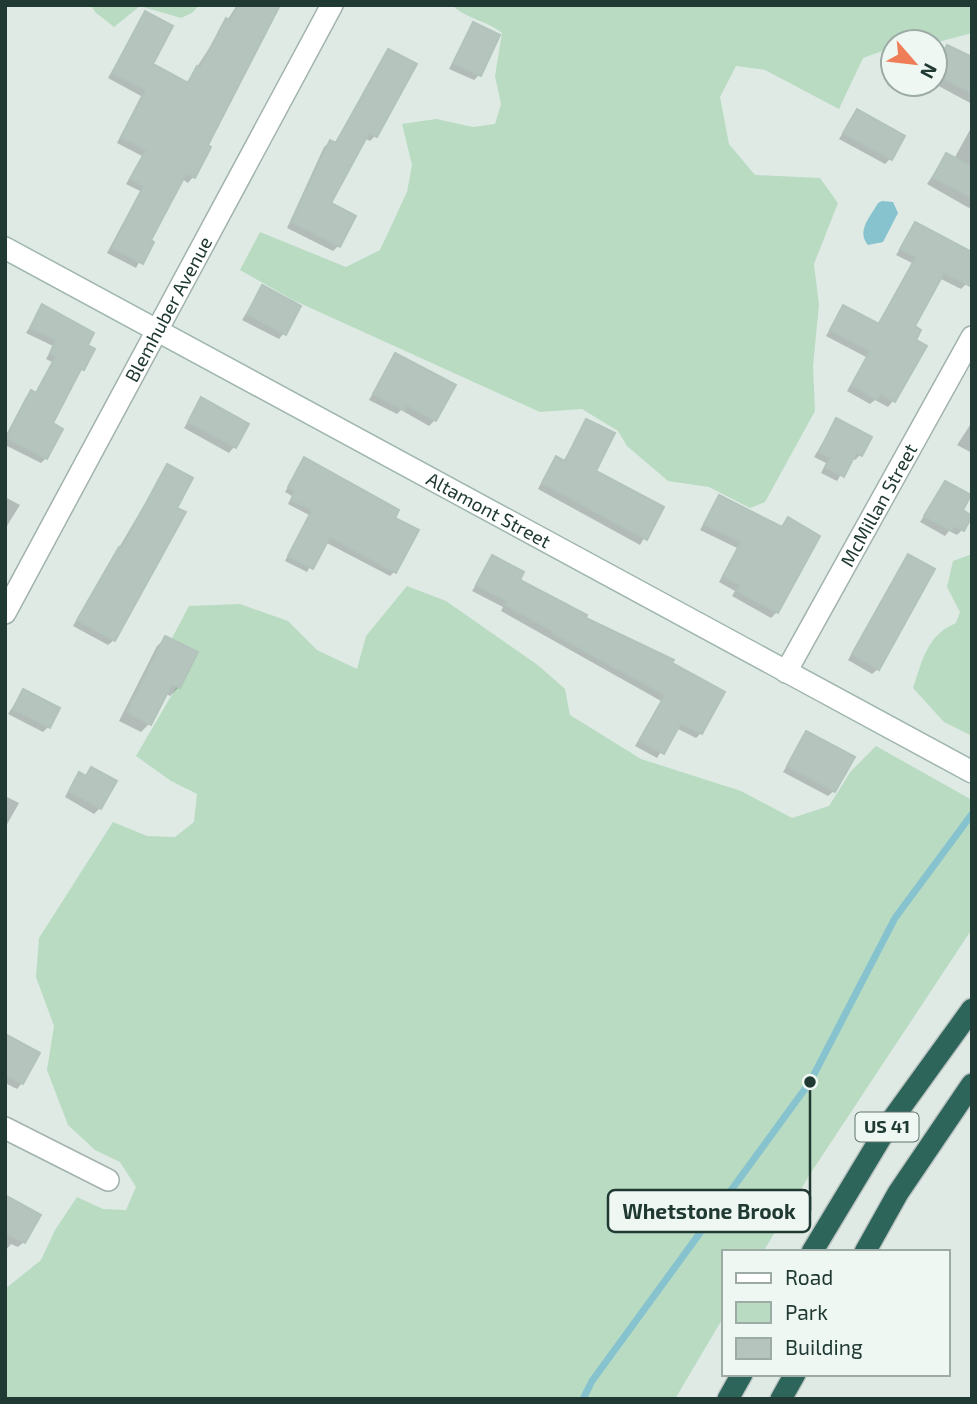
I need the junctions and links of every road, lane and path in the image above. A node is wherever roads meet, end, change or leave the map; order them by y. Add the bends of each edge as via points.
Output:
1 (332, 5) edge
2 (5, 248) edge
3 (159, 330) junction
4 (972, 337) edge
5 (5, 612) edge
6 (786, 672) junction
7 (972, 772) edge
8 (972, 1009) edge
9 (972, 1084) edge
10 (5, 1128) edge
11 (108, 1180) dead end
12 (813, 1250) edge
13 (866, 1250) edge
14 (741, 1376) edge
15 (794, 1376) edge
16 (728, 1399) edge
17 (781, 1399) edge

1 - 3 street, Blemhuber Avenue
2 - 3 street, Altamont Street
3 - 5 street, Blemhuber Avenue
3 - 6 street, Altamont Street
4 - 6 street, McMillan Street
6 - 7 street, Altamont Street
8 - 12 highway, US 41 via 891,1121
9 - 13 highway, US 41 via 898,1193
10 - 11 street
14 - 16 highway
15 - 17 highway

